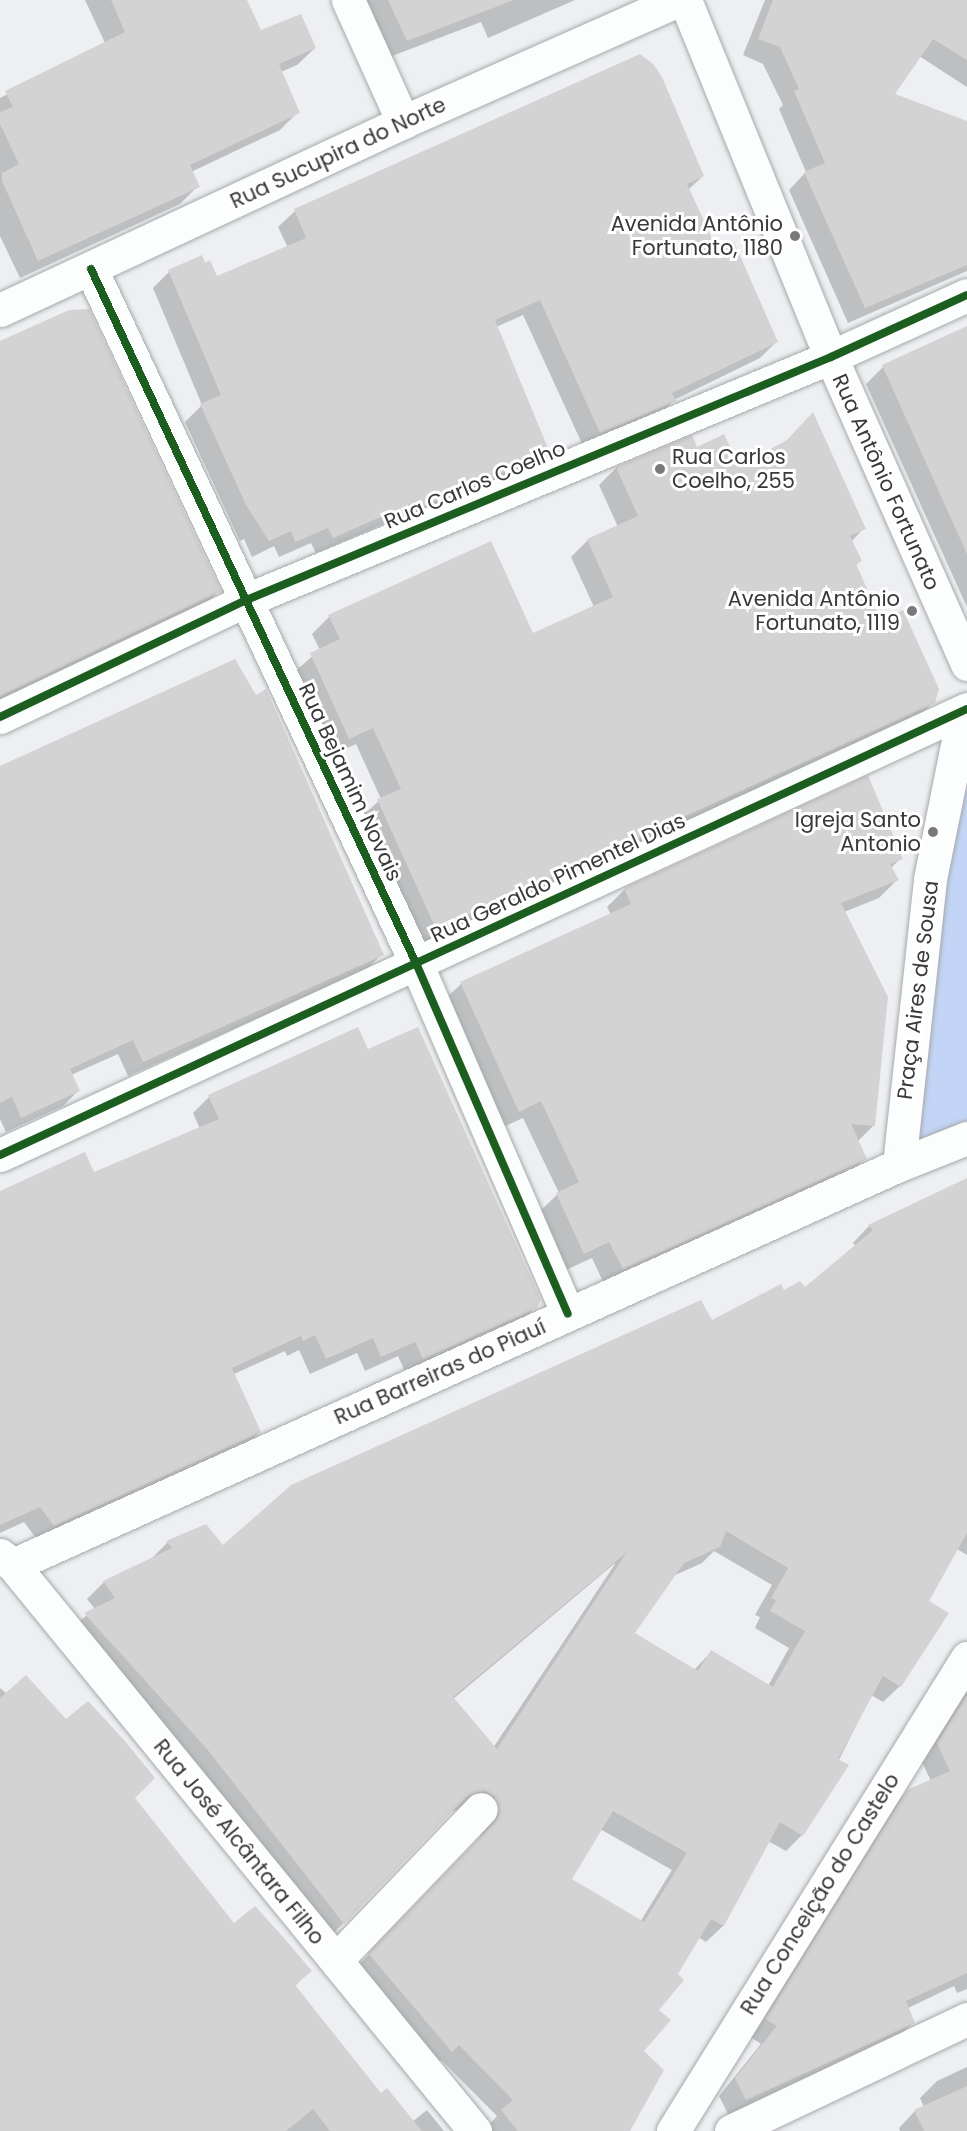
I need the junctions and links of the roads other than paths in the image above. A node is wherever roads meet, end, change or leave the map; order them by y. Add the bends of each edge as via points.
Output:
1 (348, 0) edge
2 (678, 0) edge
3 (685, 0) edge
4 (403, 122) junction
5 (91, 269) junction
6 (967, 295) edge
7 (0, 310) edge
8 (831, 357) junction
9 (244, 601) junction
10 (967, 664) edge
11 (966, 710) edge
12 (0, 717) edge
13 (416, 963) junction
14 (967, 1138) edge
15 (0, 1155) edge
16 (899, 1165) junction
17 (568, 1314) junction
18 (6, 1560) edge
19 (967, 1658) edge
20 (481, 1809) dead end
21 (336, 1960) junction
22 (967, 2019) edge
23 (476, 2131) edge
24 (673, 2131) edge
25 (731, 2131) edge

1 - 4 street
2 - 4 street, Rua Sucupira do Norte
3 - 8 street, Rua Antônio Fortunato
4 - 5 street, Rua Sucupira do Norte
5 - 7 street, Rua Sucupira do Norte
5 - 9 street, Rua Bejamim Novais
6 - 8 street, Rua Carlos Coelho
8 - 9 street, Rua Carlos Coelho
8 - 10 street, Rua Antônio Fortunato
9 - 12 street, Rua Carlos Coelho
9 - 13 street, Rua Bejamim Novais
11 - 13 street, Rua Geraldo Pimentel Dias
11 - 16 street, Praça Aires de Sousa via 929,890
13 - 15 street, Rua Geraldo Pimentel Dias
13 - 17 street, Rua Bejamim Novais
14 - 16 street, Rua Barreiras do Piauí
16 - 17 street, Rua Barreiras do Piauí
17 - 18 street, Rua Barreiras do Piauí
18 - 21 street, Rua José Alcântara Filho
19 - 24 street, Rua Conceição do Castelo
20 - 21 street
21 - 23 street, Rua José Alcântara Filho
22 - 25 street

